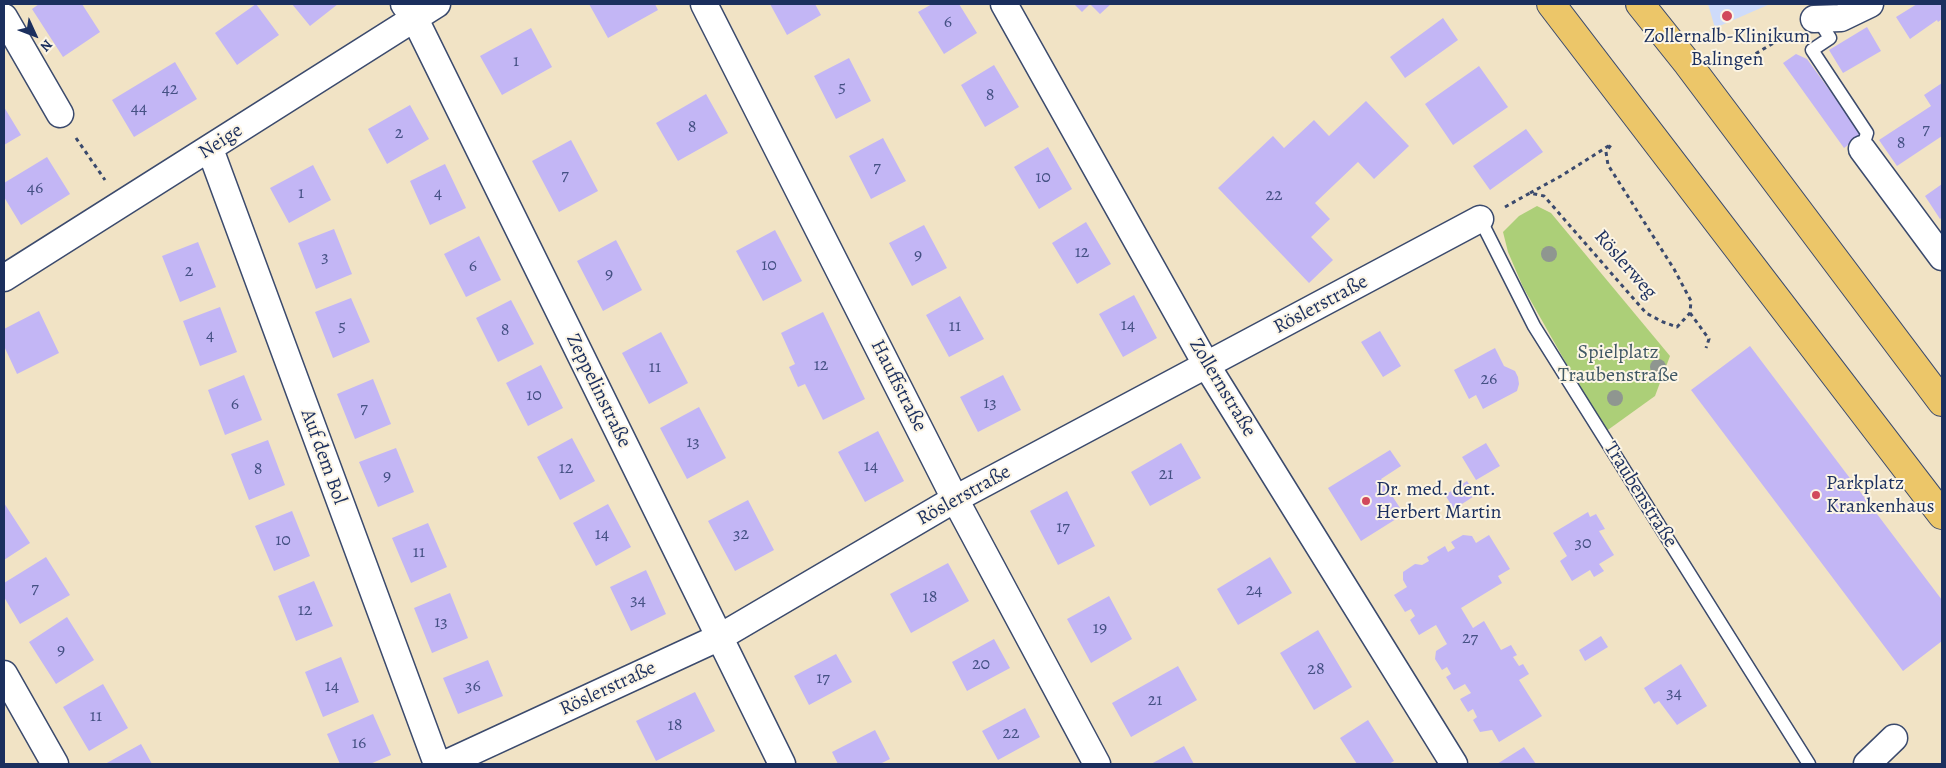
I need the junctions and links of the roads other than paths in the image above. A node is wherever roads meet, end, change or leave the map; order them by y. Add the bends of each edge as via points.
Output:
1 (437, 4) edge
2 (704, 4) edge
3 (1004, 4) edge
4 (1551, 4) edge
5 (1640, 4) edge
6 (1870, 4) edge
7 (409, 10) edge
8 (1826, 15) edge
9 (4, 17) edge
10 (60, 114) road end
11 (1862, 148) joint
12 (210, 149) junction
13 (1480, 220) joint
14 (1942, 257) edge
15 (4, 278) edge
16 (1207, 366) junction
17 (1942, 402) edge
18 (955, 500) junction
19 (1942, 515) edge
20 (720, 637) junction
21 (4, 674) edge
22 (1894, 738) dead end
23 (55, 764) edge
24 (436, 764) edge
25 (445, 764) edge
26 (782, 764) edge
27 (1097, 764) edge
28 (1454, 764) edge
29 (1809, 764) edge
30 (1867, 764) edge

1 - 7 street, Neige
2 - 18 street, Hauffstraße
3 - 16 street, Zollernstraße
4 - 19 highway
5 - 17 highway
6 - 8 street
7 - 12 street, Neige
7 - 20 street, Zeppelinstraße
8 - 11 lane via 1830,38 1812,50 1866,133
9 - 10 street
11 - 14 street
12 - 15 street, Neige
12 - 24 street, Auf dem Bol
13 - 16 street, Röslerstraße
13 - 29 lane, Traubenstraße via 1534,326
16 - 18 street, Röslerstraße
16 - 28 street, Zollernstraße
18 - 20 street, Röslerstraße
18 - 27 street, Hauffstraße
20 - 25 street, Röslerstraße
20 - 26 street, Zeppelinstraße
21 - 23 street
22 - 30 street

